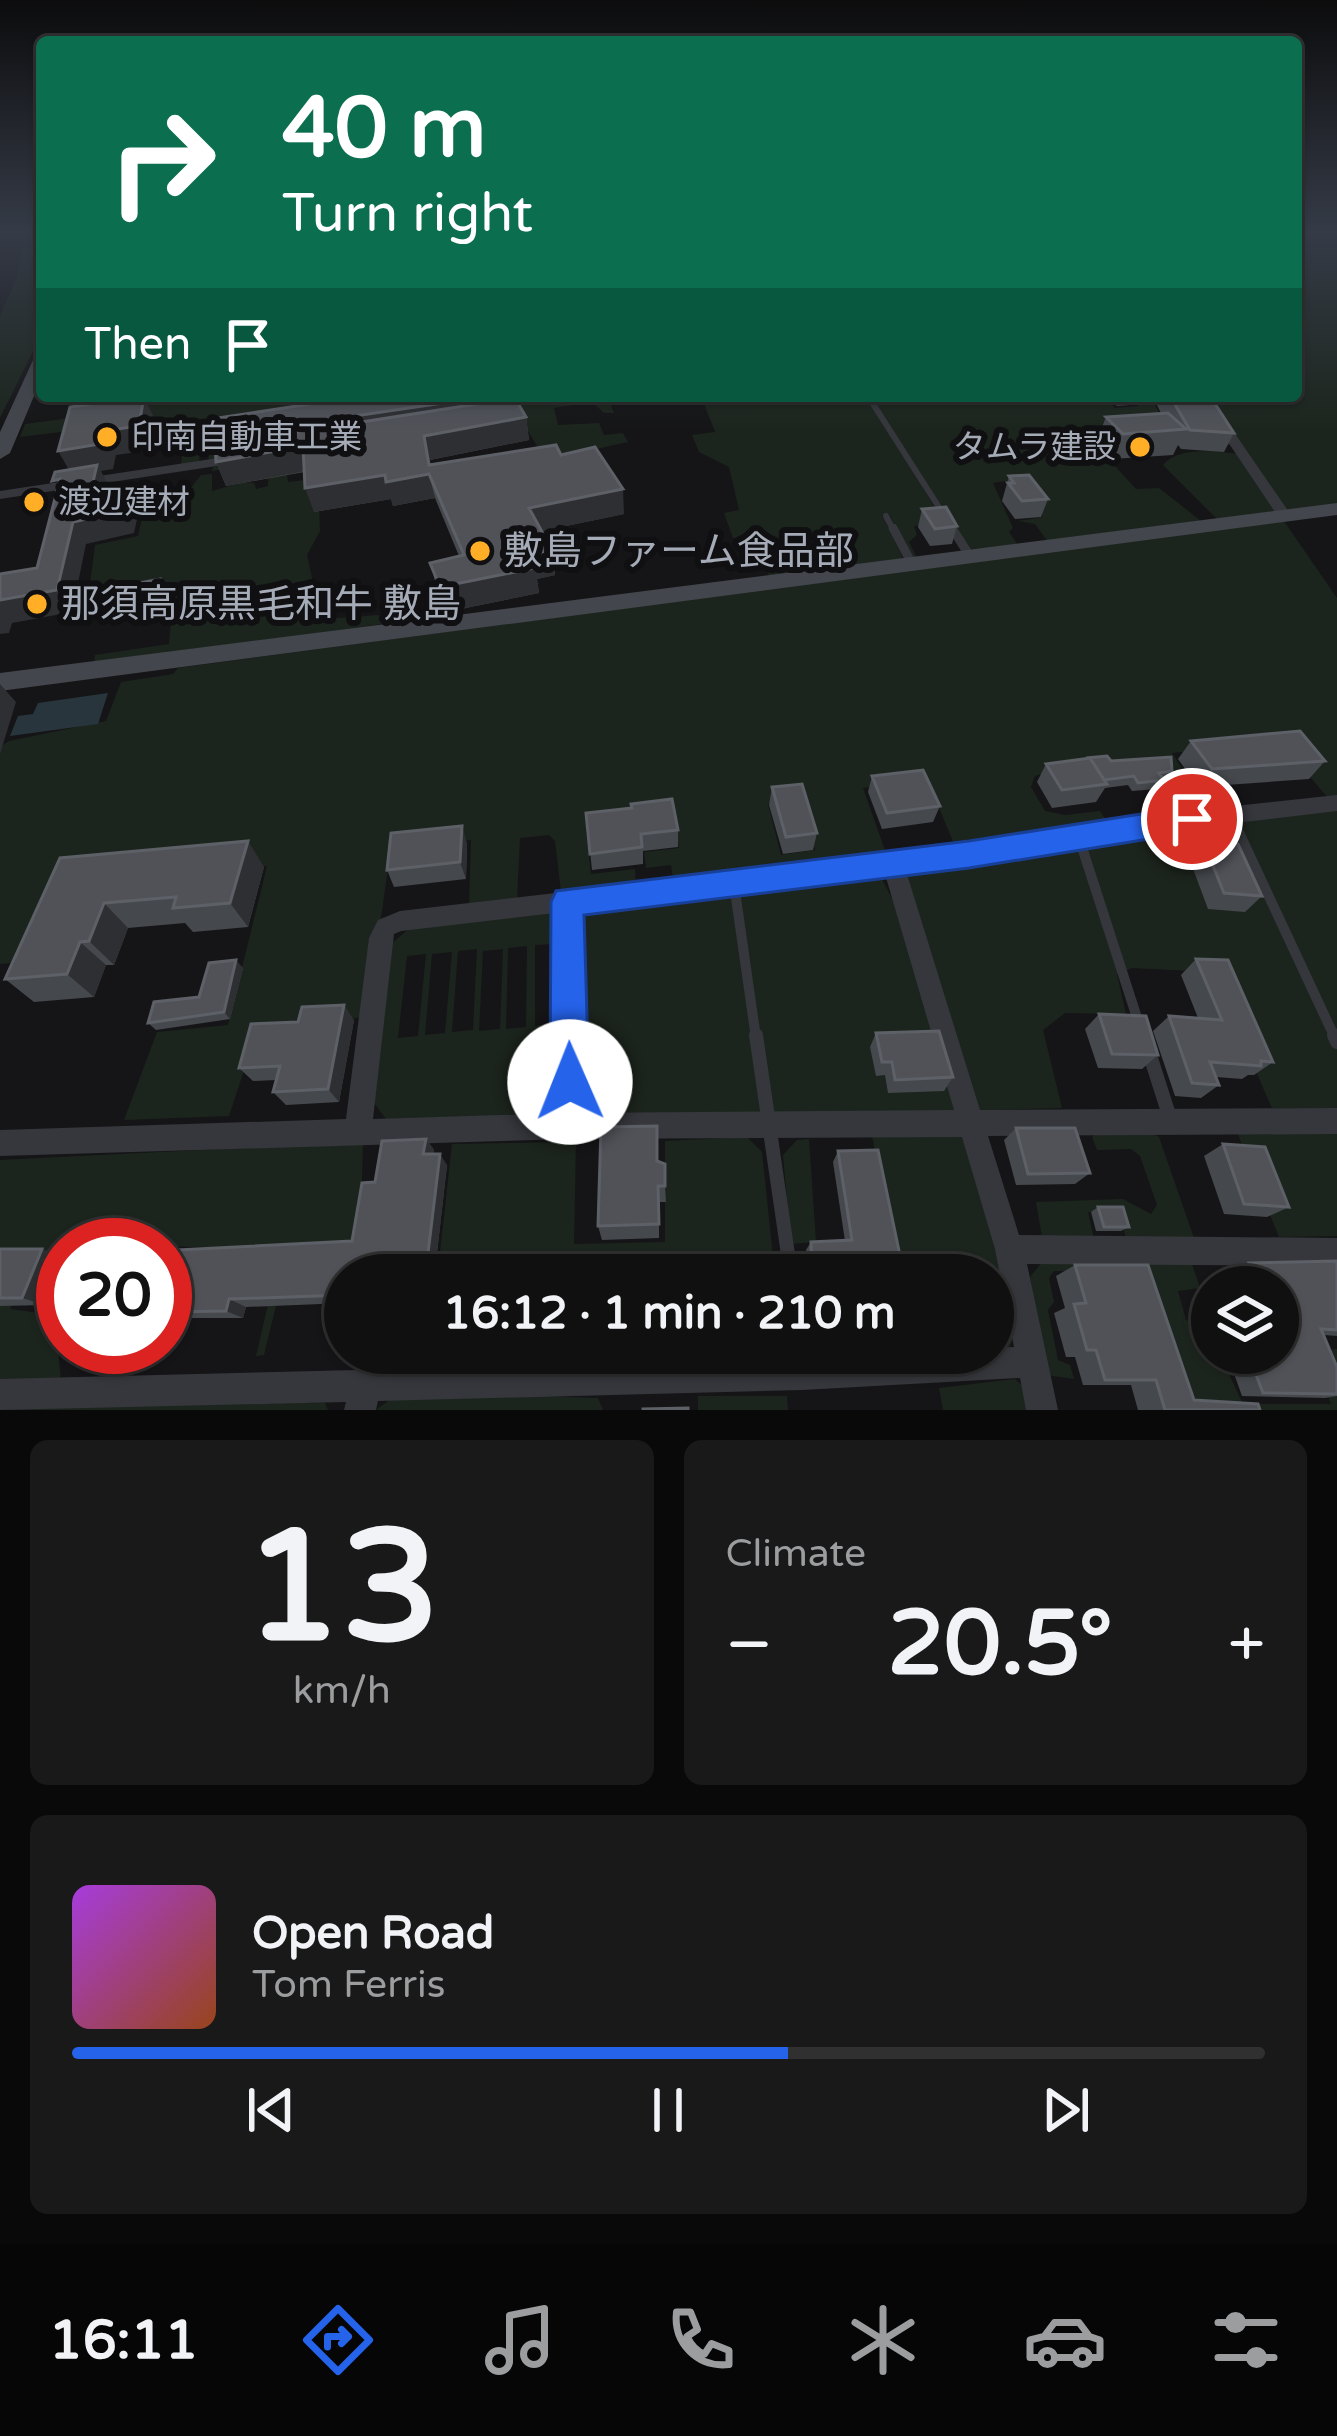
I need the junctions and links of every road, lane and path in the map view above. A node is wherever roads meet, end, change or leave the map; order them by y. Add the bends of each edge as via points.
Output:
1 (36, 384) edge
2 (872, 402) edge
3 (1207, 402) edge
4 (0, 453) edge
5 (255, 456) edge
6 (0, 495) edge
7 (1337, 509) edge
8 (1284, 514) junction
9 (886, 516) dead end
10 (970, 558) junction
11 (913, 566) junction
12 (0, 682) edge
13 (1337, 803) edge
14 (1230, 813) junction
15 (1078, 838) junction
16 (893, 864) junction
17 (734, 884) junction
18 (567, 902) junction
19 (1337, 1042) edge
20 (1171, 1120) junction
21 (1337, 1121) edge
22 (971, 1122) junction
23 (772, 1124) junction
24 (570, 1126) junction
25 (358, 1131) junction
26 (0, 1143) edge
27 (1010, 1250) junction
28 (1337, 1252) edge
29 (788, 1254) edge
30 (1014, 1362) edge
31 (1032, 1362) junction
32 (664, 1374) edge
33 (0, 1395) edge
34 (363, 1396) edge
35 (1042, 1410) edge

1 - 4 street
2 - 10 lane
3 - 8 street
5 - 6 street
7 - 8 street
8 - 10 street
9 - 11 lane
10 - 11 street
11 - 12 street
13 - 14 street
14 - 15 street
14 - 19 lane
15 - 16 street
15 - 20 lane
16 - 17 street
16 - 22 street
17 - 18 street
17 - 23 lane
18 - 24 lane
18 - 25 street via 386,927
20 - 21 street
20 - 22 street
22 - 23 street
22 - 27 street
23 - 24 street
23 - 29 lane
24 - 25 street
25 - 26 street
27 - 28 street
27 - 31 street
30 - 31 street
31 - 35 street
32 - 34 street
33 - 34 street

